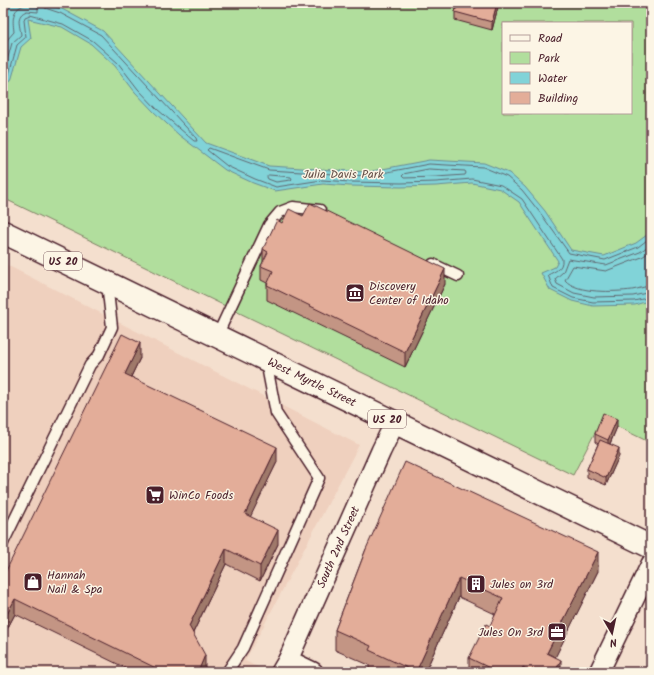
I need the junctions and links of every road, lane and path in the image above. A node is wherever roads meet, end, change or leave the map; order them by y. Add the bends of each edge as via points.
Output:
1 (331, 214) edge
2 (3, 232) edge
3 (423, 259) edge
4 (458, 276) dead end
5 (115, 287) junction
6 (217, 336) junction
7 (266, 359) junction
8 (395, 422) junction
9 (3, 543) edge
10 (651, 547) edge
11 (651, 564) edge
12 (285, 666) edge
13 (227, 672) edge
14 (313, 672) edge
15 (599, 672) edge

1 - 6 lane via 293,207 280,212 269,225
2 - 5 main road, US 20
3 - 4 lane
5 - 6 main road, West Myrtle Street / US 20
5 - 9 lane via 112,327 98,355 90,364
6 - 7 main road, West Myrtle Street / US 20
7 - 8 main road, West Myrtle Street / US 20
7 - 13 lane via 276,413 319,478 243,648
8 - 10 main road, West Myrtle Street / US 20
8 - 12 street, South 2nd Street
11 - 15 street
12 - 14 street

